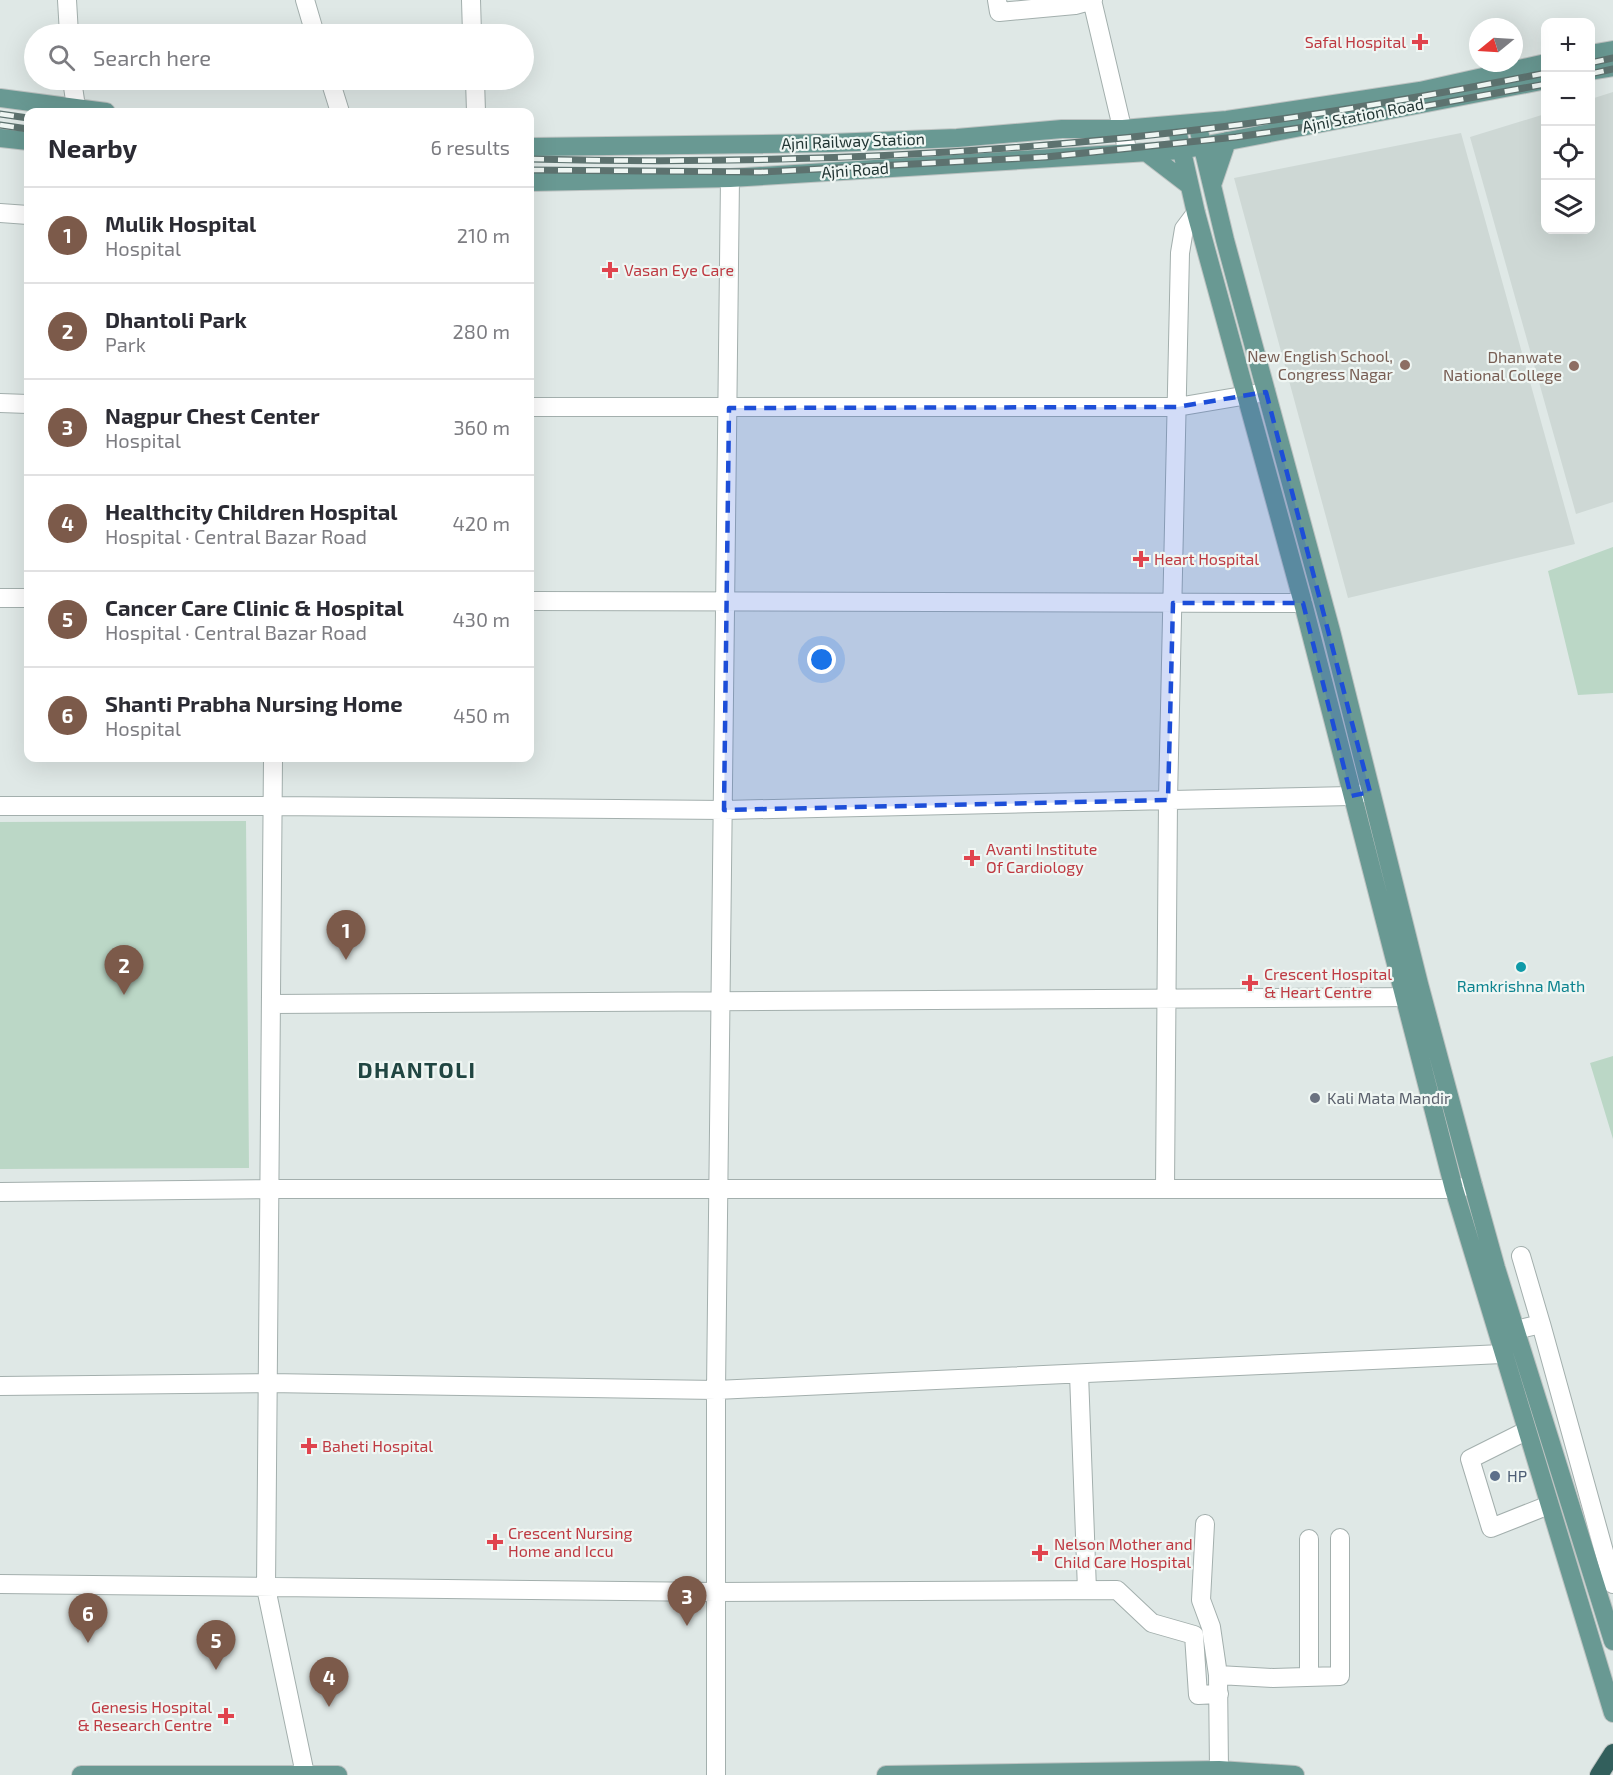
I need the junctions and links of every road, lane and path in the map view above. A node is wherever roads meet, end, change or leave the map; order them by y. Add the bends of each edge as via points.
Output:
1 (68, 0) edge
2 (305, 0) edge
3 (471, 0) edge
4 (997, 0) edge
5 (1092, 0) edge
6 (69, 24) edge
7 (312, 24) edge
8 (472, 24) edge
9 (1613, 50) edge
10 (1595, 53) edge
11 (1541, 64) edge
12 (1613, 66) edge
13 (1595, 70) edge
14 (1541, 81) edge
15 (73, 90) edge
16 (333, 90) edge
17 (475, 90) edge
18 (0, 98) edge
19 (76, 107) junction
20 (82, 108) edge
21 (339, 108) edge
22 (476, 108) edge
23 (1197, 123) junction
24 (1176, 125) junction
25 (1123, 129) junction
26 (0, 138) edge
27 (24, 141) edge
28 (1227, 141) junction
29 (1202, 145) junction
30 (534, 147) edge
31 (1181, 150) junction
32 (1137, 153) junction
33 (730, 178) junction
34 (534, 182) edge
35 (1189, 185) junction
36 (1212, 186) junction
37 (0, 213) edge
38 (1196, 213) junction
39 (24, 214) edge
40 (1266, 392) junction
41 (1244, 398) junction
42 (0, 403) edge
43 (24, 404) edge
44 (534, 407) edge
45 (1177, 407) junction
46 (729, 408) junction
47 (0, 598) edge
48 (24, 598) edge
49 (534, 601) edge
50 (725, 601) junction
51 (1173, 603) junction
52 (1303, 603) junction
53 (273, 762) edge
54 (1370, 792) junction
55 (1351, 796) junction
56 (1168, 800) junction
57 (0, 806) edge
58 (272, 806) junction
59 (724, 810) junction
60 (1413, 998) junction
61 (721, 999) junction
62 (1167, 999) junction
63 (272, 1004) junction
64 (1473, 1185) junction
65 (272, 1189) junction
66 (719, 1189) junction
67 (1165, 1189) junction
68 (1454, 1189) junction
69 (0, 1192) edge
70 (1521, 1256) dead end
71 (1541, 1324) junction
72 (1516, 1329) junction
73 (1502, 1354) junction
74 (1079, 1374) junction
75 (268, 1383) junction
76 (0, 1386) edge
77 (716, 1389) junction
78 (1526, 1431) junction
79 (1549, 1505) junction
80 (1205, 1524) dead end
81 (1340, 1538) dead end
82 (1309, 1539) dead end
83 (0, 1584) edge
84 (1613, 1584) edge
85 (266, 1588) junction
86 (1087, 1590) junction
87 (716, 1592) junction
88 (1608, 1609) edge
89 (1585, 1615) junction
90 (1613, 1641) edge
91 (1218, 1675) junction
92 (1309, 1677) junction
93 (1218, 1694) junction
94 (1613, 1713) edge
95 (1613, 1753) edge
96 (1219, 1770) junction
97 (81, 1775) edge
98 (305, 1775) edge
99 (338, 1775) edge
100 (717, 1775) edge
101 (886, 1775) edge
102 (1295, 1775) edge
103 (1599, 1775) edge

1 - 6 street
2 - 7 street
3 - 8 street
4 - 5 street via 999,12
5 - 25 street
9 - 10 main road
11 - 23 main road, Ajni Railway Station via 1420,91
12 - 13 main road
14 - 28 main road, Ajni Station Road
15 - 19 street
16 - 21 street
17 - 22 street
18 - 19 main road
19 - 20 main road
23 - 24 main road, Ajni Railway Station
23 - 29 main road
24 - 25 main road, Ajni Railway Station
24 - 31 main road
25 - 30 main road, Ajni Railway Station via 831,143
25 - 32 street
26 - 27 main road
28 - 29 main road, Ajni Station Road
28 - 36 main road
29 - 31 main road, Ajni Station Road
29 - 36 main road
31 - 32 main road, Ajni Road
31 - 35 main road
32 - 33 main road, Ajni Road
32 - 35 main road
33 - 34 main road, Ajni Road
33 - 46 street
35 - 38 main road
36 - 40 main road
37 - 39 street
38 - 41 main road
38 - 45 street via 1184,229 1180,253
40 - 41 street
40 - 54 main road
41 - 45 street
41 - 52 main road
42 - 43 street
44 - 46 street
45 - 46 street
45 - 51 street
46 - 50 street
47 - 48 street
49 - 50 street
50 - 51 street
50 - 59 street
51 - 52 street
51 - 56 street
52 - 55 main road
53 - 58 street
54 - 55 street
54 - 60 main road
55 - 56 street
55 - 60 main road
56 - 59 street
56 - 62 street
57 - 58 street
58 - 59 street
58 - 63 street
59 - 61 street
60 - 62 street
60 - 64 main road
60 - 68 main road
61 - 62 street
61 - 63 street
61 - 66 street
62 - 67 street
63 - 65 street
64 - 68 street
64 - 72 main road
65 - 66 street
65 - 69 street
65 - 75 street
66 - 67 street
66 - 77 street
67 - 68 street
68 - 73 main road
70 - 71 street
71 - 72 street
71 - 84 street
72 - 88 main road
73 - 74 street
73 - 78 main road
74 - 77 street
74 - 86 street
75 - 76 street
75 - 77 street
75 - 85 street
77 - 87 street
78 - 79 main road
78 - 79 street via 1470,1459 1491,1527
79 - 89 main road
80 - 91 street via 1201,1600 1211,1627
81 - 92 street via 1340,1676
82 - 92 street
83 - 85 street
85 - 87 street
85 - 98 street
86 - 87 street
86 - 93 street via 1116,1590 1152,1623 1194,1635 1198,1695
87 - 100 street
88 - 89 street
88 - 90 main road
89 - 94 main road
91 - 92 street
91 - 93 street
93 - 96 street
95 - 103 highway
96 - 101 main road
96 - 102 main road
97 - 98 main road
98 - 99 main road

